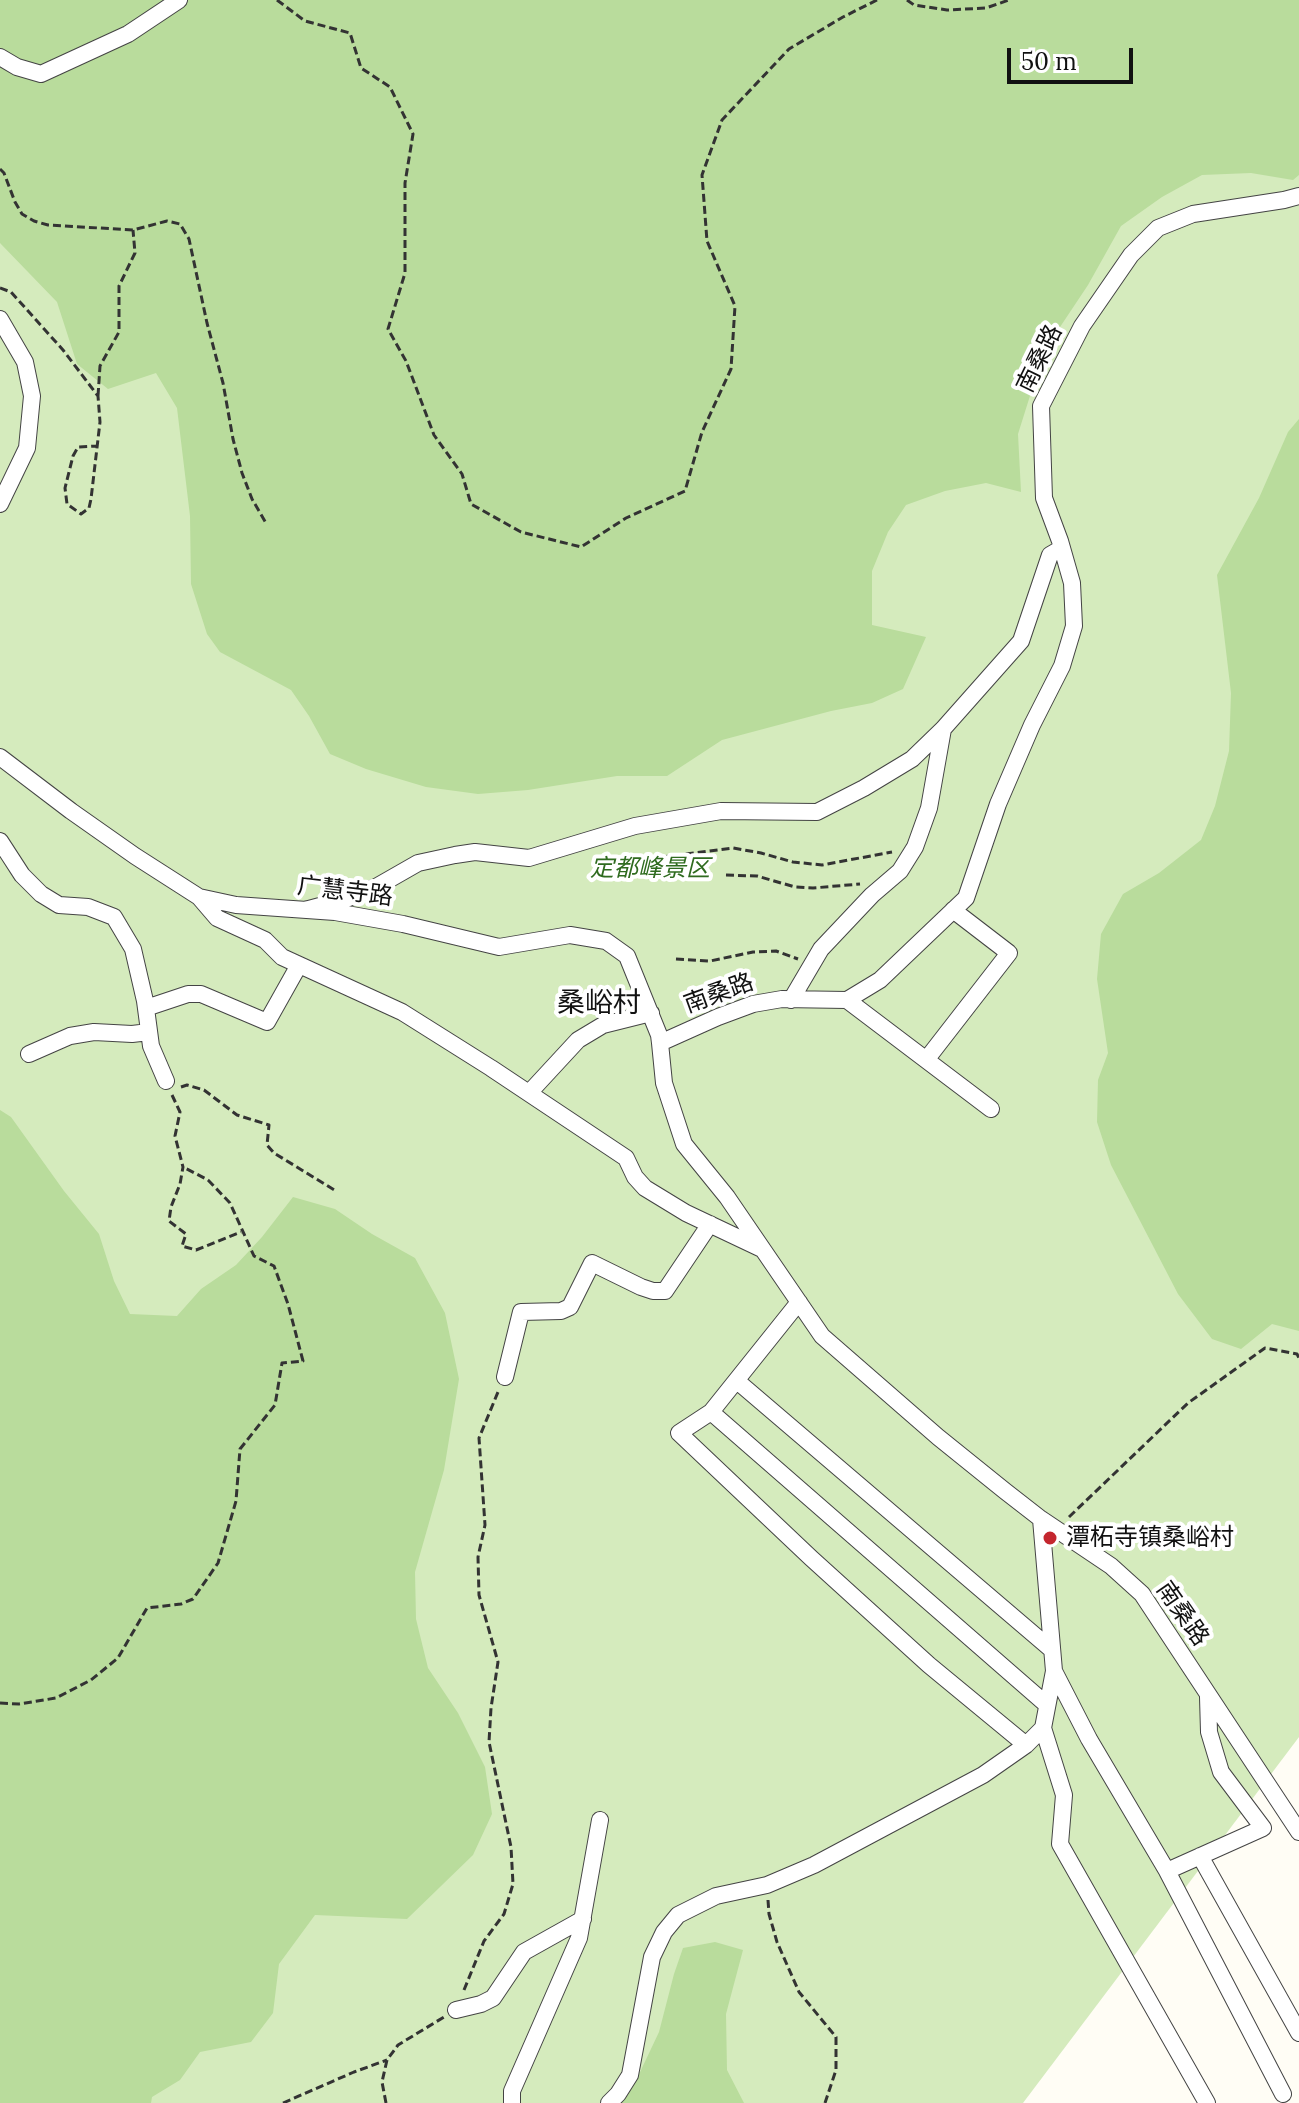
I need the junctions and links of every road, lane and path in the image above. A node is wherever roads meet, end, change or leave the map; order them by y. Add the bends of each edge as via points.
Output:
1 (179, 0) edge
2 (277, 0) edge
3 (877, 0) edge
4 (907, 0) edge
5 (1009, 0) edge
6 (0, 57) edge
7 (0, 169) edge
8 (1299, 196) edge
9 (133, 230) junction
10 (0, 288) edge
11 (0, 319) edge
12 (98, 396) junction
13 (97, 446) junction
14 (0, 504) edge
15 (266, 523) dead end
16 (1062, 548) junction
17 (943, 729) junction
18 (0, 757) edge
19 (0, 841) edge
20 (915, 847) junction
21 (662, 857) dead end
22 (726, 875) dead end
23 (888, 881) junction
24 (199, 897) junction
25 (305, 910) junction
26 (953, 910) junction
27 (676, 959) dead end
28 (812, 964) junction
29 (299, 965) junction
30 (791, 1000) junction
31 (847, 1000) junction
32 (146, 1008) junction
33 (651, 1013) junction
34 (149, 1032) junction
35 (660, 1043) junction
36 (29, 1054) dead end
37 (926, 1060) junction
38 (168, 1085) junction
39 (529, 1093) junction
40 (991, 1109) dead end
41 (183, 1167) junction
42 (336, 1191) dead end
43 (710, 1224) junction
44 (242, 1232) junction
45 (763, 1249) junction
46 (799, 1302) junction
47 (1299, 1358) edge
48 (505, 1377) joint
49 (737, 1381) junction
50 (711, 1412) junction
51 (1041, 1519) junction
52 (1056, 1529) junction
53 (1052, 1650) junction
54 (1054, 1671) junction
55 (1208, 1695) junction
56 (0, 1703) edge
57 (1047, 1705) junction
58 (1043, 1728) junction
59 (1026, 1745) junction
60 (600, 1820) dead end
61 (1299, 1832) edge
62 (1200, 1856) junction
63 (1167, 1871) junction
64 (767, 1885) junction
65 (583, 1919) junction
66 (456, 2010) junction
67 (1299, 2033) edge
68 (387, 2060) junction
69 (1283, 2094) dead end
70 (283, 2103) edge
71 (386, 2103) edge
72 (512, 2103) edge
73 (609, 2103) edge
74 (825, 2103) edge
75 (1207, 2103) edge

1 - 6 street via 128,34 41,74
2 - 3 path via 305,21 350,33 361,68 390,87 413,134 405,183 405,273 388,329 434,435 462,474 471,504 521,532 581,547 626,518 685,491 702,432 731,369 735,306 707,241 702,175 722,120 789,49
4 - 5 path via 947,10 986,8
7 - 9 path via 22,214 34,221
8 - 16 street, 南桑路 via 1193,214 1158,228 1131,255 1090,314 1041,406 1044,498
9 - 12 path via 135,253 119,286 119,332 100,366
9 - 15 path via 167,221 180,224 189,239 236,450
10 - 12 path via 11,292 44,328
11 - 14 street via 25,362 32,396 27,448
12 - 13 path
13 - 13 path via 89,508 81,514 67,504 65,488 78,447
16 - 17 street via 1050,555 1021,641
16 - 26 street, 南桑路 via 1072,583 1074,626 1062,666 998,804 966,898
17 - 20 street via 929,808
17 - 25 street via 912,759 817,812 721,811 635,826 529,858 455,855 418,863 376,887
18 - 24 street, 广慧寺路
19 - 32 street via 41,894 59,905 88,907 114,917 133,949
20 - 21 path via 822,865 733,848
20 - 23 street
22 - 23 path via 813,888
23 - 28 street
24 - 25 street, 广慧寺路
24 - 29 street via 217,918 265,940
25 - 33 street, 广慧寺路 via 403,924 499,947 570,935 606,941 627,956
26 - 31 street, 南桑路 via 880,980
26 - 37 street via 1009,953
27 - 28 path via 710,961 776,951
28 - 30 street
29 - 32 street via 267,1022 201,994
29 - 39 street via 402,1012
30 - 31 street, 南桑路
30 - 35 street, 南桑路 via 753,1004
31 - 37 street
32 - 34 street
33 - 35 street, 广慧寺路
33 - 39 street via 603,1025 578,1040
34 - 36 street via 70,1036
34 - 38 street
35 - 45 street, 南桑路 via 664,1083 684,1144
37 - 40 street
38 - 41 path via 180,1112 175,1136
38 - 42 path via 204,1090 237,1115 269,1125 267,1145 274,1153
39 - 43 street via 626,1158 645,1188
41 - 44 path via 208,1180 230,1203
41 - 44 path via 169,1221 186,1234 182,1246 196,1250
43 - 45 street
43 - 48 street via 665,1291 641,1287 592,1263 570,1307 521,1312
44 - 56 path via 254,1256 274,1266 303,1361 282,1363 275,1405 240,1449 236,1501 218,1563 193,1599 147,1608 118,1658 91,1680 56,1698
45 - 46 street, 南桑路
46 - 49 street
46 - 51 street, 南桑路 via 822,1336
47 - 52 path via 1265,1348 1188,1403
48 - 66 path via 479,1438 485,1525 478,1557 479,1595 498,1662 489,1742 511,1847 513,1884 504,1914 484,1941
49 - 50 street
49 - 53 street
50 - 57 street
50 - 59 street via 679,1433 929,1665
51 - 52 street, 南桑路
51 - 53 street
52 - 55 street, 南桑路 via 1142,1594
53 - 54 street
54 - 57 street
54 - 63 street
55 - 61 street, 南桑路
55 - 62 street via 1209,1732 1221,1772 1263,1828
57 - 58 street
58 - 59 street
58 - 75 street via 1064,1795 1060,1844
59 - 64 street via 970,1783
60 - 65 street
62 - 63 street
62 - 67 street
63 - 69 street
64 - 73 street via 716,1896 678,1915 664,1932 652,1957 630,2075
64 - 74 path via 777,1942 799,1992 836,2037 836,2070
65 - 66 street via 524,1952 493,1998
65 - 72 street via 512,2091
66 - 68 path via 398,2045
68 - 70 path
68 - 71 path via 382,2082

